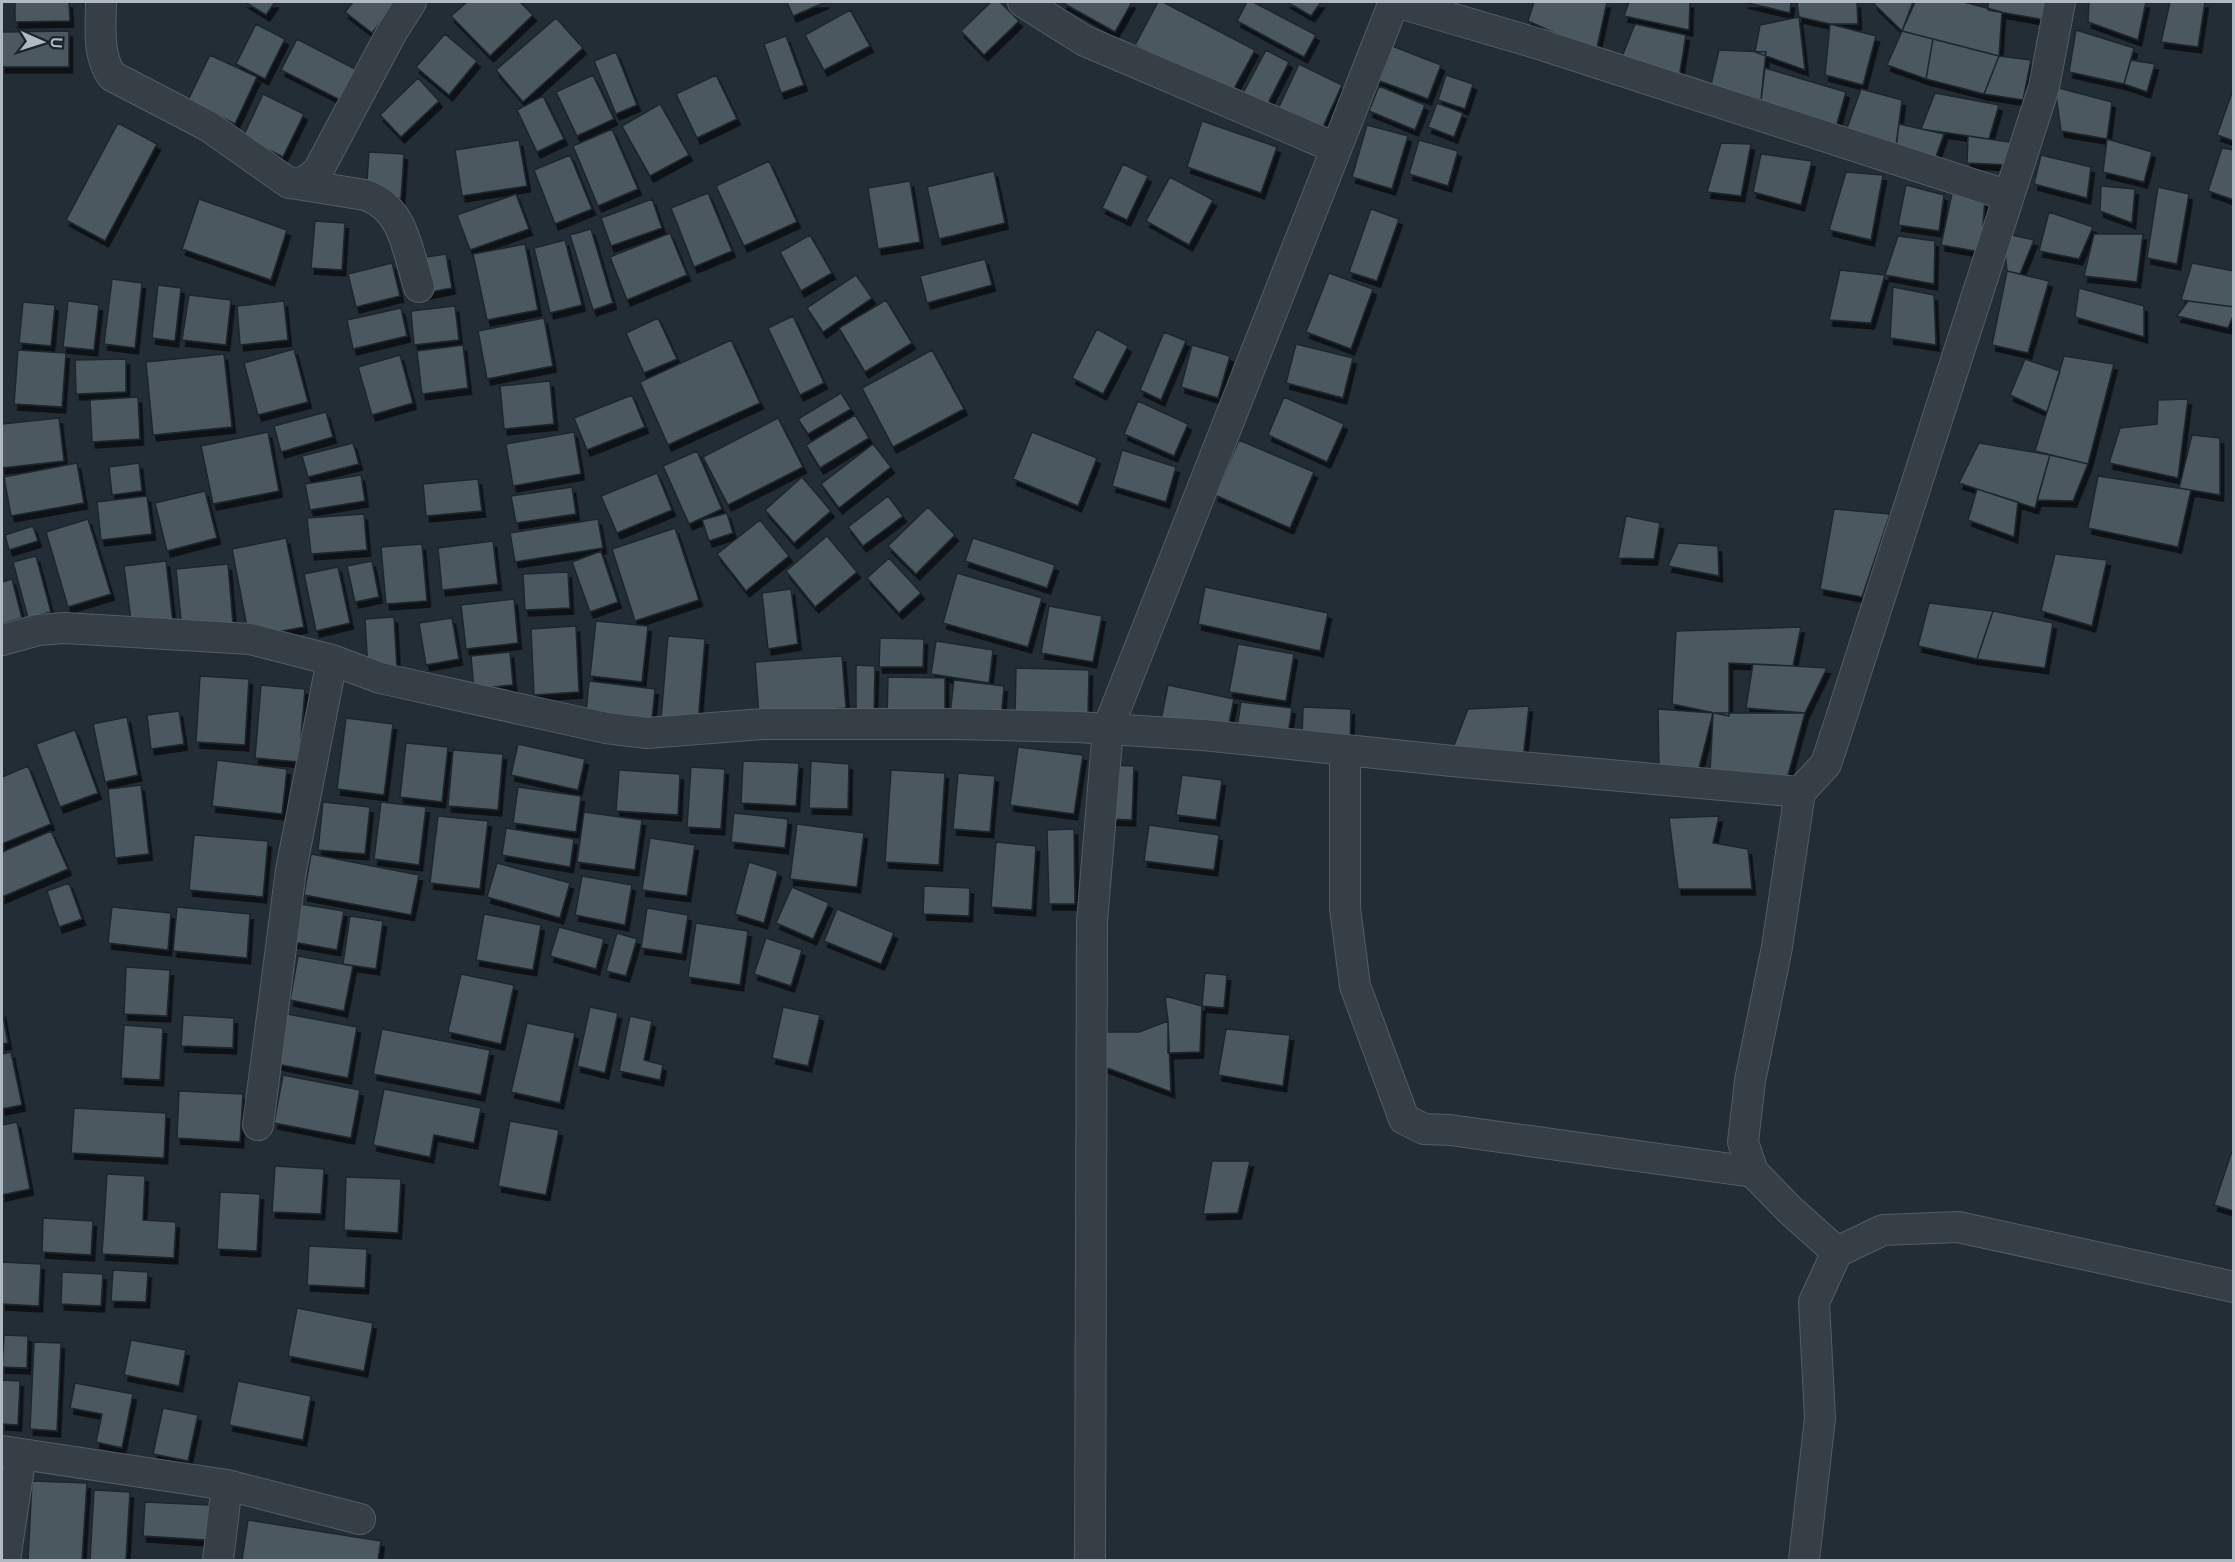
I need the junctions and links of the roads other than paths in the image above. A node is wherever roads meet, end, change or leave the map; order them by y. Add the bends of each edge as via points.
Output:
1 (100, 2) edge
2 (411, 2) edge
3 (1023, 2) edge
4 (1395, 2) edge
5 (2060, 2) edge
6 (1336, 148) junction
7 (297, 184) junction
8 (2008, 196) junction
9 (419, 287) dead end
10 (2, 640) edge
11 (332, 660) junction
12 (1108, 728) junction
13 (1345, 750) junction
14 (1800, 792) junction
15 (258, 1125) dead end
16 (1753, 1172) junction
17 (1837, 1252) junction
18 (2234, 1287) edge
19 (11, 1453) edge
20 (227, 1485) junction
21 (360, 1520) dead end
22 (5, 1560) edge
23 (218, 1560) edge
24 (1090, 1560) edge
25 (1804, 1560) edge

1 - 7 street via 102,50 112,76 188,115 289,183
2 - 7 street via 318,171
3 - 6 street via 1085,41
4 - 6 street
4 - 8 street via 1539,44
5 - 8 street via 2044,87
6 - 12 street
7 - 9 street via 365,195 387,206 400,226
8 - 14 street via 1826,764
10 - 11 street via 65,628 250,639
11 - 12 street via 380,678 606,728 647,733 776,724
11 - 15 street via 291,870
12 - 13 street
12 - 24 street via 1092,922
13 - 14 street
13 - 16 street via 1345,908 1355,986 1404,1119 1424,1129
14 - 16 street via 1777,947 1750,1081 1743,1142
16 - 17 street
17 - 18 street via 1883,1230 1958,1227
17 - 25 street via 1814,1302 1820,1418
19 - 20 street
19 - 22 street
20 - 21 street
20 - 23 street

